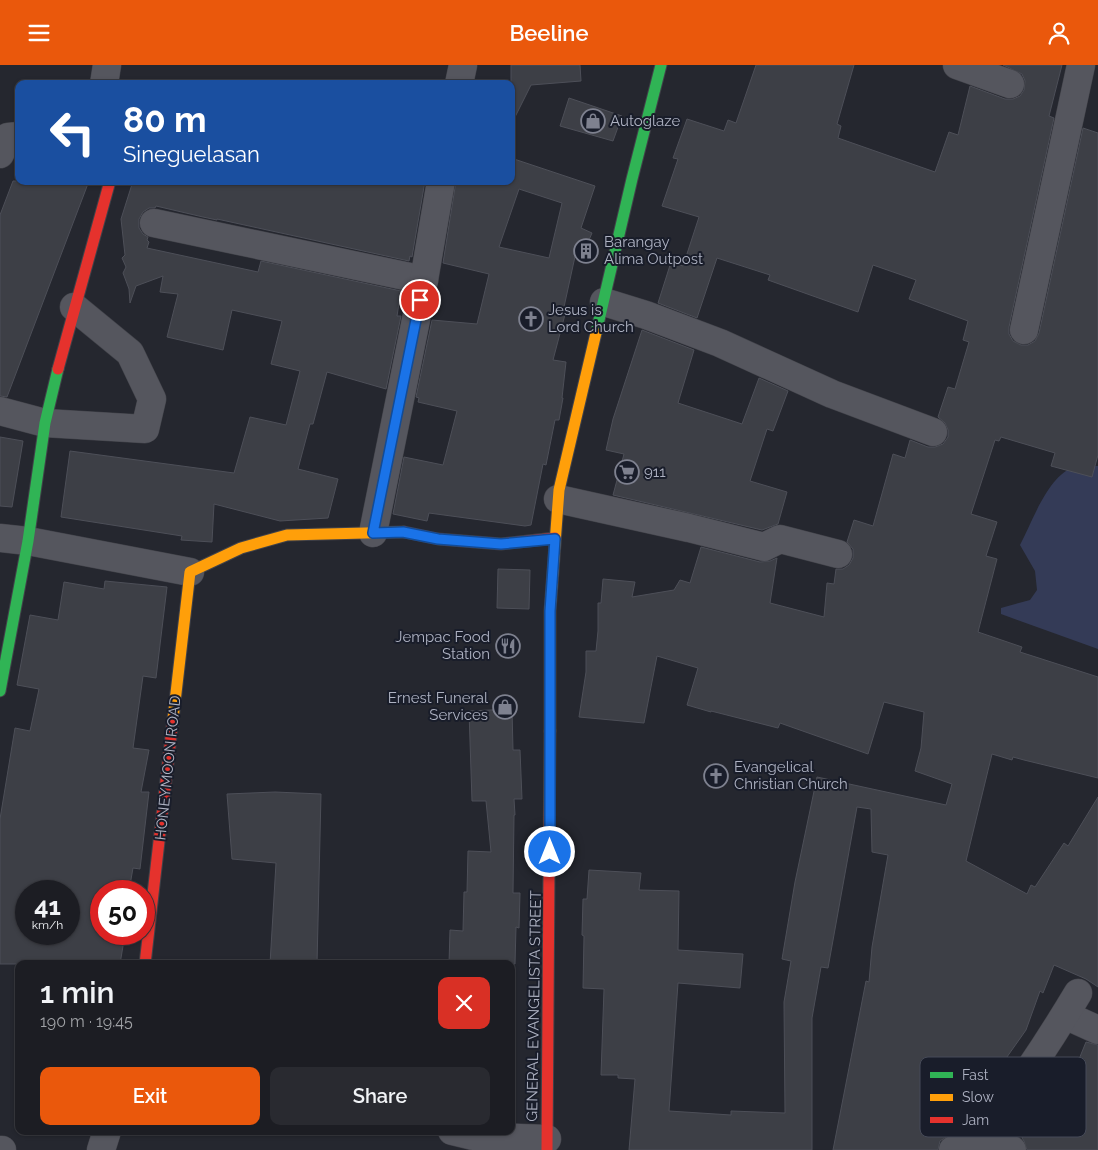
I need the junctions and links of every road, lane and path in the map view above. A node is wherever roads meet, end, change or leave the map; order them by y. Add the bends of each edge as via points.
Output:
1 (107, 65) edge
2 (463, 65) edge
3 (661, 65) edge
4 (957, 65) edge
5 (1081, 65) edge
6 (105, 80) edge
7 (460, 80) edge
8 (1010, 84) dead end
9 (15, 136) edge
10 (0, 154) edge
11 (109, 185) edge
12 (441, 185) edge
13 (154, 223) dead end
14 (424, 281) junction
15 (604, 302) junction
16 (74, 307) junction
17 (1024, 330) dead end
18 (0, 411) edge
19 (45, 423) junction
20 (933, 432) dead end
21 (558, 499) junction
22 (373, 533) junction
23 (0, 538) edge
24 (555, 539) junction
25 (28, 541) junction
26 (838, 554) dead end
27 (190, 572) junction
28 (0, 691) edge
29 (146, 960) edge
30 (1098, 1030) edge
31 (1039, 1057) edge
32 (106, 1135) edge
33 (468, 1135) edge
34 (980, 1137) joint
35 (547, 1144) edge
36 (101, 1150) edge
37 (953, 1150) edge
38 (1012, 1150) edge

1 - 6 street
2 - 7 street
3 - 15 street, GENERAL EVANGELISTA STREET
4 - 8 street
5 - 17 street
9 - 10 street via 8,137
11 - 16 street
12 - 14 street
13 - 14 street
14 - 22 street
15 - 20 street via 720,343 832,394
15 - 21 street, GENERAL EVANGELISTA STREET
16 - 19 street
16 - 19 street via 130,353 152,399 144,429
18 - 19 street
19 - 25 street
21 - 24 street, GENERAL EVANGELISTA STREET
21 - 26 street via 764,547 780,539
22 - 24 street via 403,532 438,539 501,544
22 - 27 street via 287,535 240,548
23 - 25 street
24 - 35 street, GENERAL EVANGELISTA STREET via 550,611
25 - 27 street
25 - 28 street
27 - 29 street, HONEYMOON ROAD
30 - 31 street via 1072,1004
32 - 36 street
33 - 35 street
34 - 37 street
34 - 38 street

